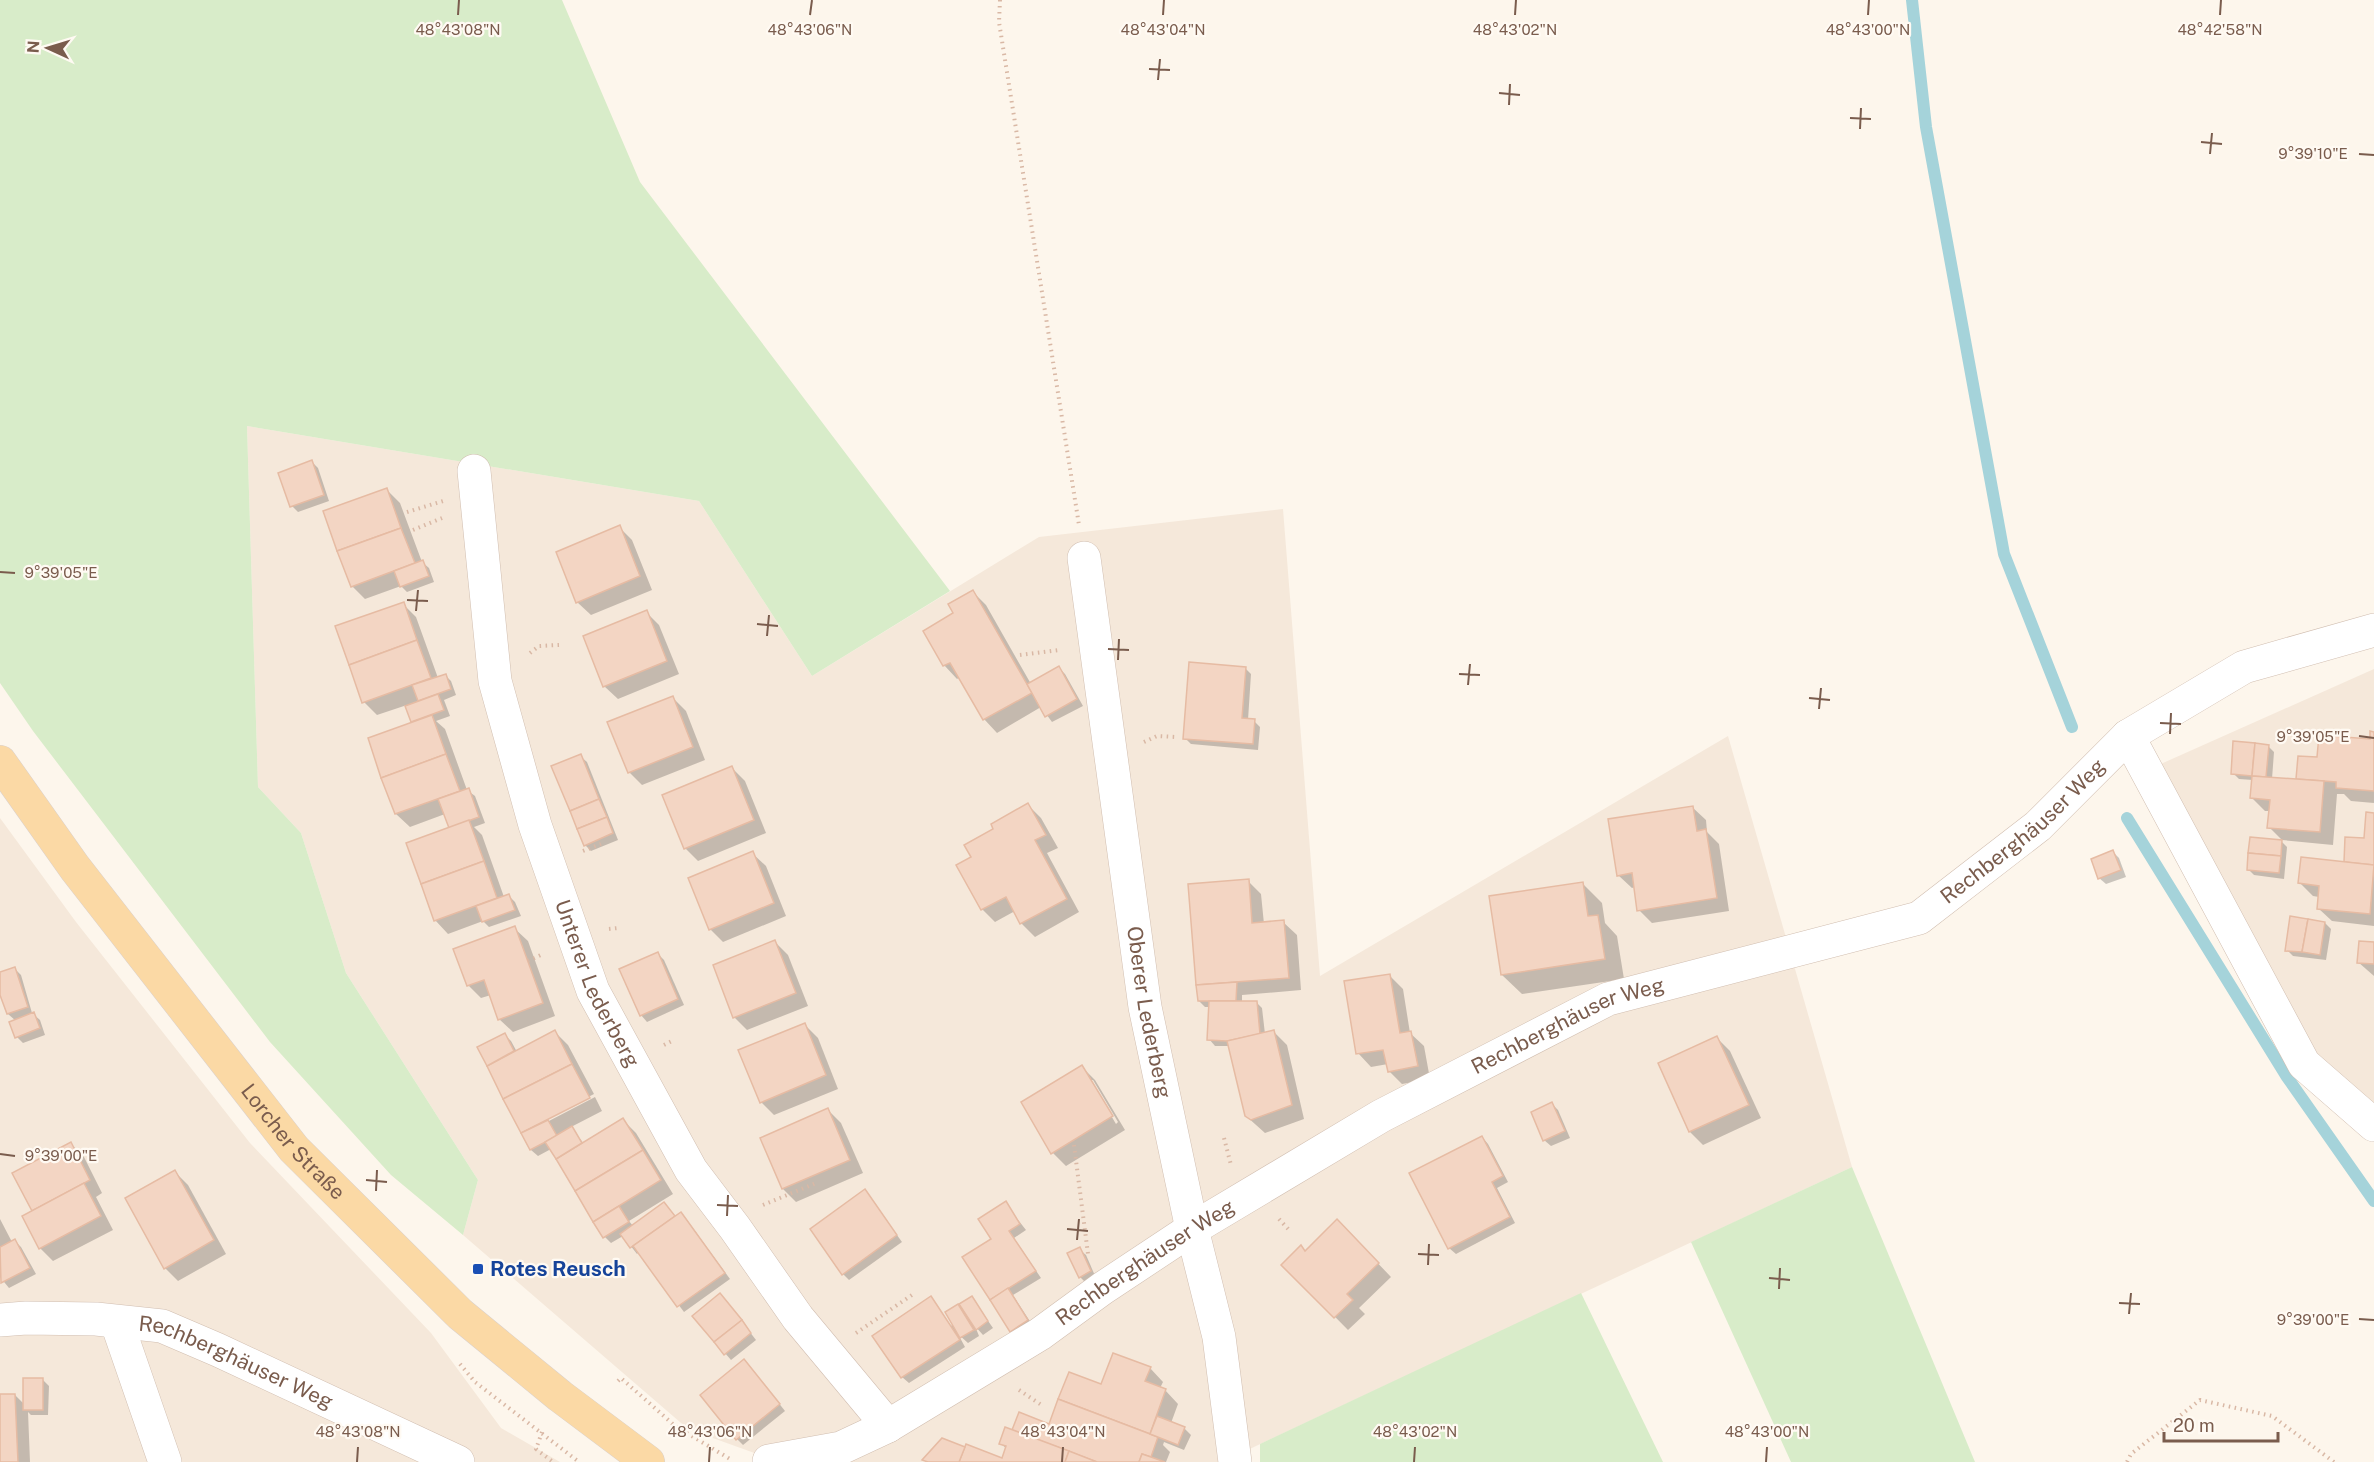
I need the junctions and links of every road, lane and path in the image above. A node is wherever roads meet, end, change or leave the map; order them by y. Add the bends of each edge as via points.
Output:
1 (1000, 0) edge
2 (474, 471) dead end
3 (1084, 558) joint
4 (2374, 630) edge
5 (559, 645) dead end
6 (530, 653) dead end
7 (2128, 736) junction
8 (0, 762) edge
9 (601, 844) dead end
10 (576, 853) dead end
11 (544, 954) dead end
12 (528, 961) dead end
13 (2374, 1125) edge
14 (1074, 1145) dead end
15 (816, 1183) dead end
16 (764, 1205) dead end
17 (1192, 1229) junction
18 (1103, 1288) junction
19 (912, 1295) dead end
20 (0, 1320) edge
21 (117, 1323) junction
22 (855, 1334) dead end
23 (618, 1381) dead end
24 (475, 1382) dead end
25 (888, 1426) junction
26 (542, 1432) junction
27 (769, 1461) edge
28 (165, 1462) edge
29 (458, 1462) edge
30 (553, 1462) edge
31 (579, 1462) edge
32 (648, 1462) edge
33 (729, 1462) edge
34 (1235, 1462) edge
35 (2127, 1462) edge
36 (2334, 1462) edge

1 - 3 path via 999,22
2 - 25 street, Unterer Lederberg via 495,681 535,825 593,991 691,1170 798,1318
3 - 17 street, Oberer Lederberg via 1145,1008
4 - 7 street, Rechberghäuser Weg via 2244,667
5 - 6 path via 539,646
7 - 13 street via 2304,1064
7 - 17 street, Rechberghäuser Weg via 2038,826 1919,918 1608,999 1381,1116
8 - 32 main road, Lorcher Straße via 75,868 294,1149 460,1314
9 - 10 path
11 - 12 path
14 - 18 path via 1089,1255
15 - 16 path
17 - 18 street, Rechberghäuser Weg
17 - 34 street, Oberer Lederberg via 1219,1337
18 - 25 street, Rechberghäuser Weg via 1040,1334
19 - 22 path
20 - 21 street, Rechberghäuser Weg via 96,1319
21 - 28 street
21 - 29 street, Rechberghäuser Weg via 162,1326
23 - 33 path via 621,1377 675,1426 730,1459
24 - 26 path
25 - 27 street, Rechberghäuser Weg via 841,1448
26 - 30 path via 536,1449
26 - 31 path
35 - 36 path via 2131,1454 2200,1400 2272,1416

